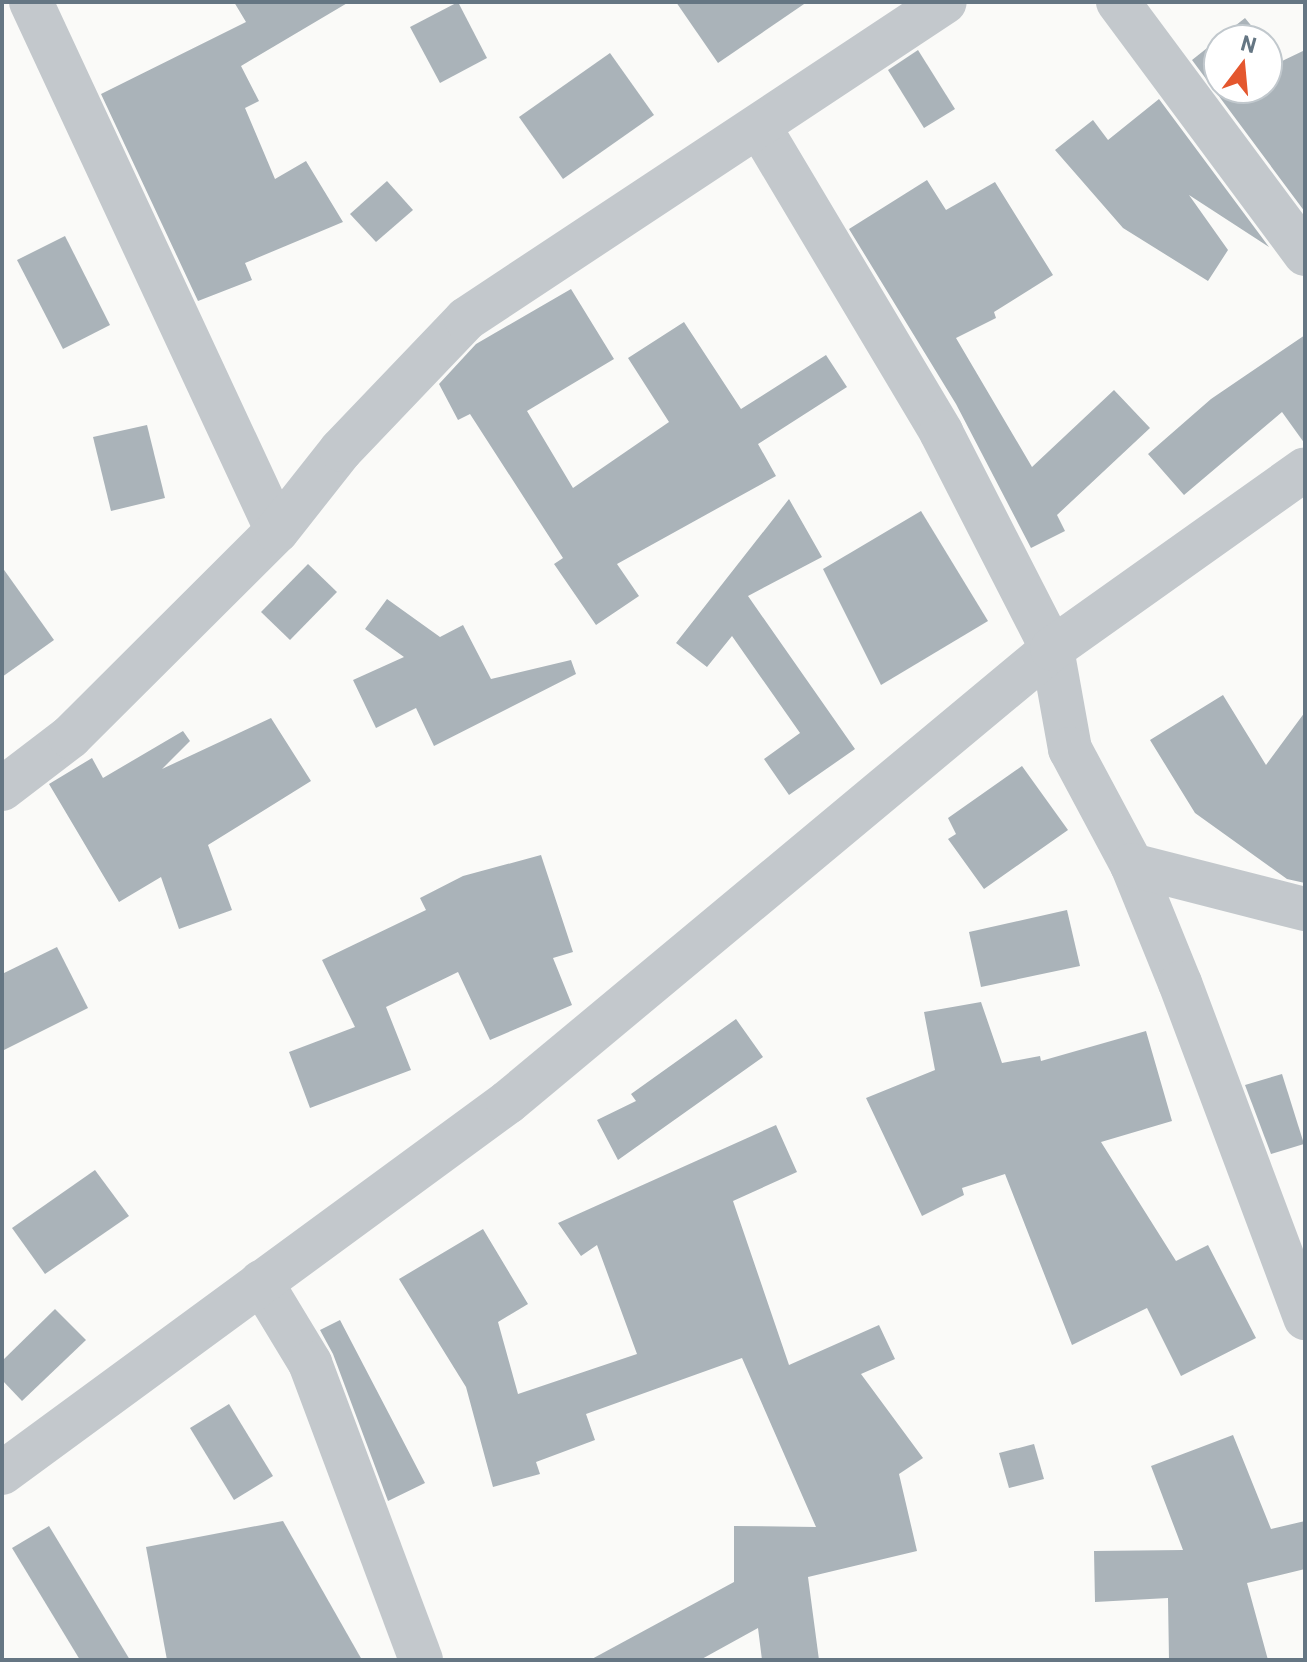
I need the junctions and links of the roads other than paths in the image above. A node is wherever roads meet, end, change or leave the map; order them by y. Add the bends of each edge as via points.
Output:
1 (31, 2) edge
2 (945, 2) edge
3 (1118, 2) edge
4 (760, 128) junction
5 (1305, 254) edge
6 (1305, 469) edge
7 (277, 531) junction
8 (1052, 649) junction
9 (2, 789) edge
10 (1132, 865) junction
11 (1305, 909) edge
12 (261, 1282) junction
13 (1305, 1318) edge
14 (2, 1473) edge
15 (421, 1660) edge

1 - 7 street
2 - 4 street
3 - 5 street
4 - 7 street via 466,319 341,450
4 - 8 street via 941,432
6 - 8 street
7 - 9 street via 70,737
8 - 10 street via 1070,749
8 - 12 street via 508,1102
10 - 11 street
10 - 13 street
12 - 14 street
12 - 15 street via 310,1363

